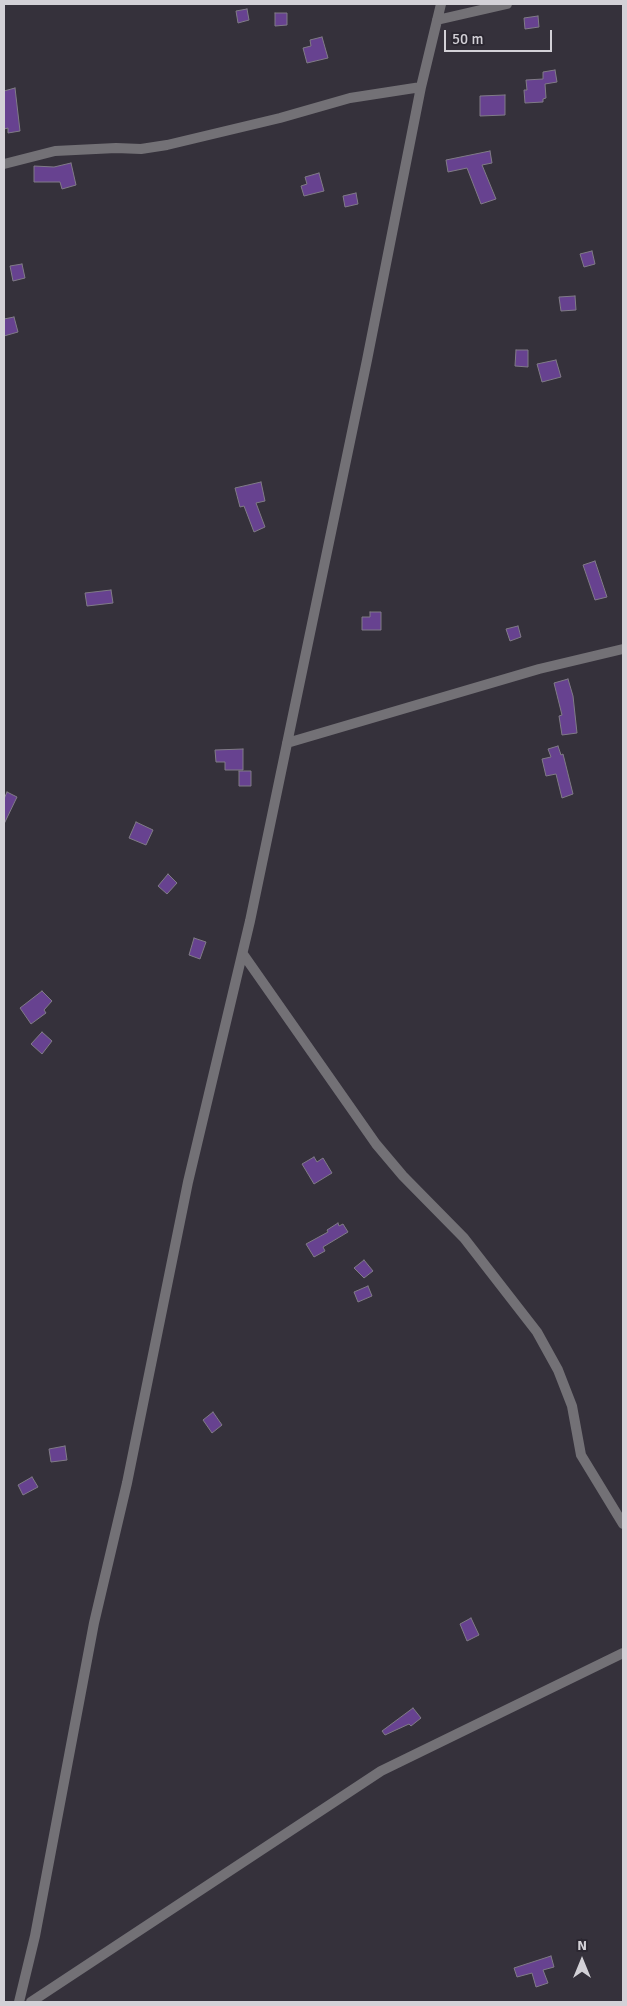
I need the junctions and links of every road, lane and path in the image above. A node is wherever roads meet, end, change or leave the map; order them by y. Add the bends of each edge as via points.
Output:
1 (441, 4) edge
2 (507, 4) edge
3 (437, 20) junction
4 (421, 87) junction
5 (4, 164) edge
6 (623, 649) edge
7 (287, 743) junction
8 (242, 954) junction
9 (623, 1524) edge
10 (623, 1653) edge
11 (19, 2002) edge
12 (31, 2002) edge

1 - 3 street
2 - 3 street
3 - 4 street
4 - 5 street via 350,98 167,145 141,149 55,151
4 - 7 street
6 - 7 street via 539,669
7 - 8 street
8 - 9 street via 376,1144 464,1238 537,1332 558,1370 572,1406 581,1455
8 - 11 street via 188,1182 127,1483 94,1623 37,1927
10 - 12 street via 381,1771

